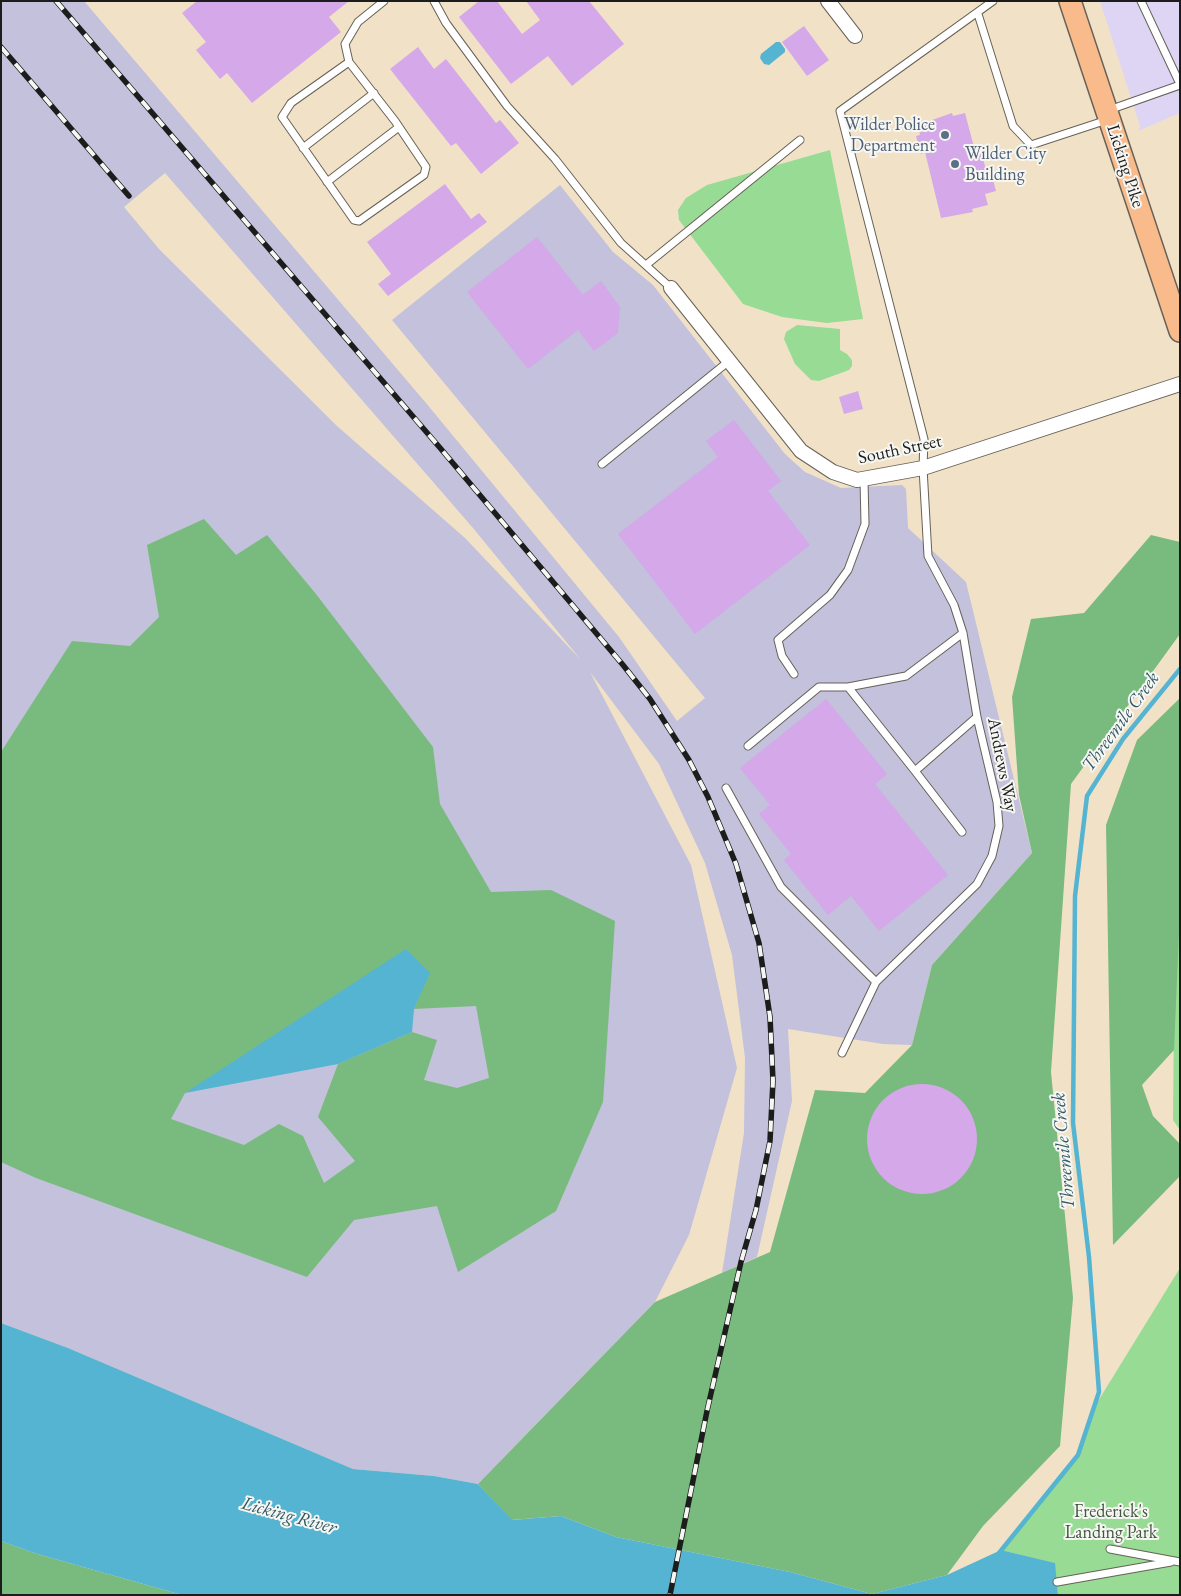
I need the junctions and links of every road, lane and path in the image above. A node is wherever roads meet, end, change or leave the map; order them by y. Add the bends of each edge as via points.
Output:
1 (384, 1) edge
2 (434, 1) edge
3 (828, 1) edge
4 (993, 1) edge
5 (1070, 1) edge
6 (1141, 1) edge
7 (978, 14) junction
8 (855, 36) dead end
9 (349, 62) junction
10 (1180, 84) edge
11 (374, 94) junction
12 (1108, 115) junction
13 (399, 127) junction
14 (800, 140) dead end
15 (303, 148) junction
16 (327, 182) junction
17 (646, 265) junction
18 (672, 288) joint
19 (1180, 331) edge
20 (729, 361) junction
21 (1180, 384) edge
22 (602, 464) dead end
23 (923, 468) junction
24 (864, 480) junction
25 (963, 633) junction
26 (794, 674) dead end
27 (848, 687) junction
28 (977, 717) junction
29 (748, 746) dead end
30 (915, 771) junction
31 (726, 788) dead end
32 (962, 832) dead end
33 (876, 982) junction
34 (842, 1053) dead end
35 (1110, 1549) dead end
36 (1171, 1562) junction
37 (1180, 1562) edge
38 (1057, 1582) dead end

1 - 9 lane via 358,22 345,44
2 - 17 lane via 446,23 507,106 555,159 621,242
3 - 8 street
4 - 7 lane
5 - 12 main road, Licking Pike
6 - 10 lane
7 - 12 lane via 1013,126 1030,144
7 - 23 lane, Andrews Way via 840,111 924,439
9 - 11 lane
9 - 15 lane via 285,110 282,116
10 - 12 lane
11 - 13 lane
11 - 15 lane
12 - 19 main road, Licking Pike
13 - 16 lane
13 - 16 lane via 426,167 424,175 359,220 354,220
14 - 17 lane
15 - 16 lane
17 - 18 lane
18 - 20 street, South Street
20 - 22 lane
20 - 24 street, South Street via 801,451 833,472
21 - 23 street, South Street
23 - 24 street, South Street
23 - 25 lane, Andrews Way via 928,556 954,605
24 - 26 lane via 865,524 848,570 830,595 778,640 782,656
25 - 27 lane via 906,676
25 - 28 lane, Andrews Way
27 - 29 lane via 819,687
27 - 30 lane
28 - 30 lane
28 - 33 lane, Andrews Way via 997,802 999,826 992,856 977,884
30 - 32 lane
31 - 33 lane via 781,887
33 - 34 lane, Andrews Way
35 - 36 lane
36 - 37 lane
36 - 38 lane

